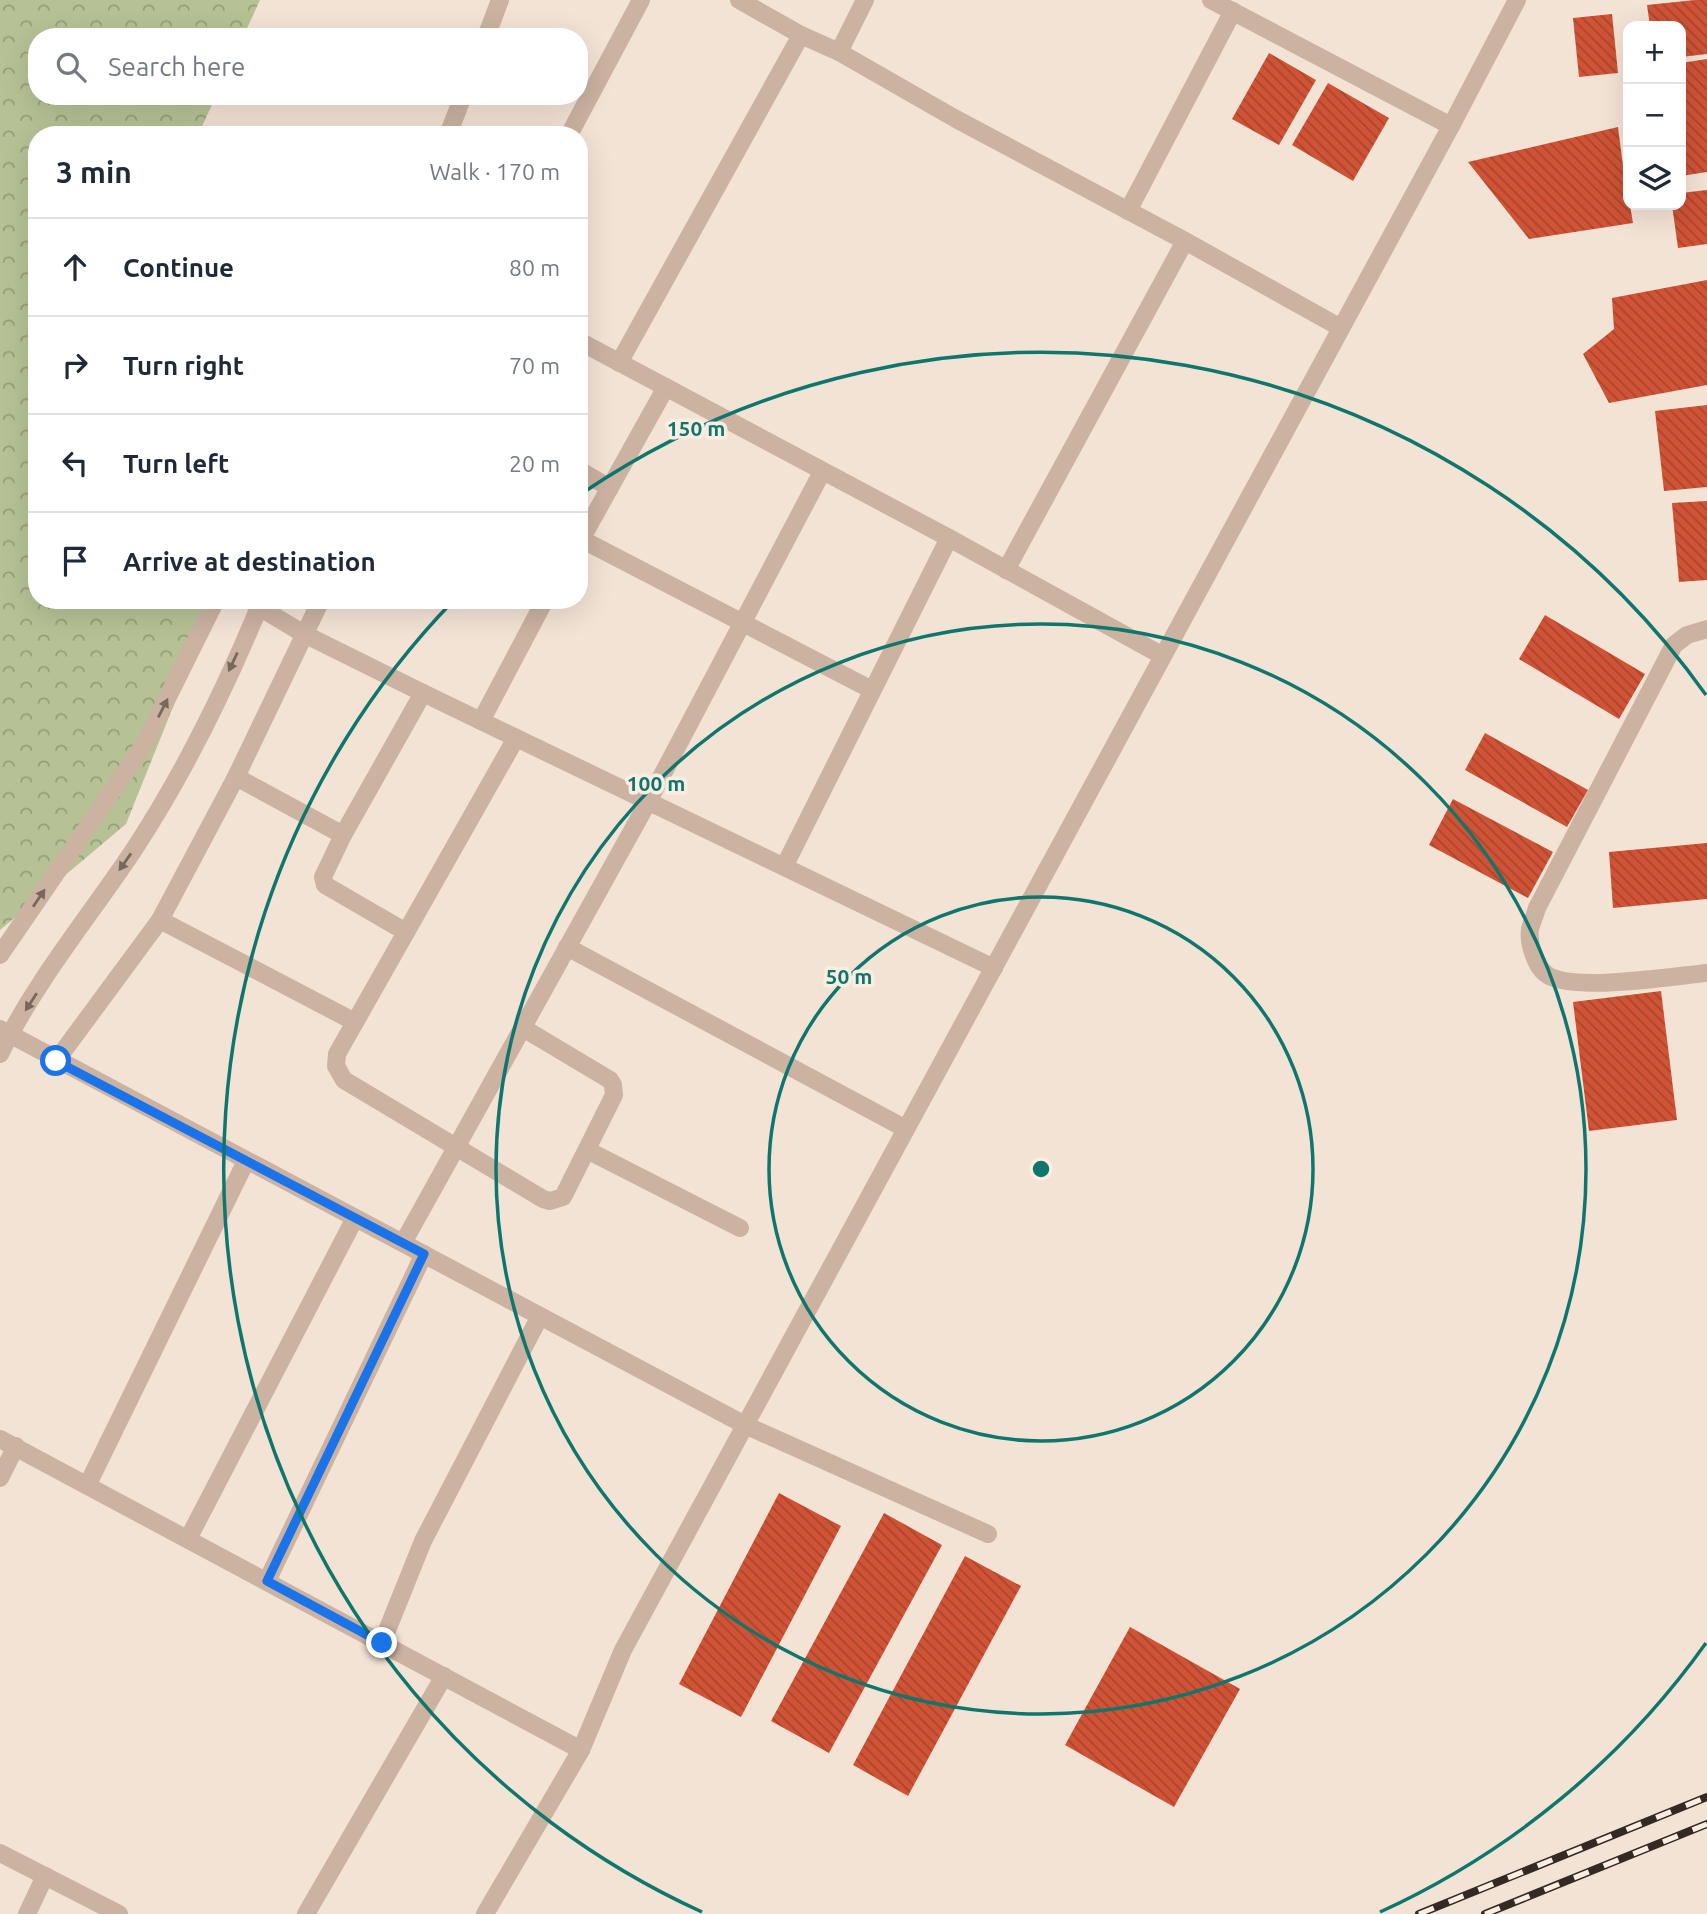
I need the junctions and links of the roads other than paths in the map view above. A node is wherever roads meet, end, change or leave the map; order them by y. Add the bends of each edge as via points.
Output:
1 (500, 0) edge
2 (641, 0) edge
3 (739, 0) edge
4 (865, 0) edge
5 (1211, 0) edge
6 (1517, 0) edge
7 (1233, 11) junction
8 (489, 28) edge
9 (801, 35) junction
10 (839, 52) junction
11 (588, 99) edge
12 (460, 105) edge
13 (585, 105) edge
14 (451, 126) edge
15 (574, 126) edge
16 (1451, 126) junction
17 (1128, 211) junction
18 (1185, 241) junction
19 (1341, 328) junction
20 (588, 346) edge
21 (619, 363) junction
22 (666, 387) junction
23 (822, 472) junction
24 (588, 475) edge
25 (610, 488) junction
26 (588, 527) edge
27 (949, 538) junction
28 (588, 545) edge
29 (1006, 570) junction
30 (212, 609) edge
31 (258, 609) edge
32 (267, 609) edge
33 (316, 609) edge
34 (540, 609) edge
35 (742, 624) junction
36 (1707, 629) edge
37 (304, 634) junction
38 (1163, 656) junction
39 (872, 690) junction
40 (423, 692) junction
41 (481, 721) junction
42 (516, 738) junction
43 (236, 777) junction
44 (648, 802) junction
45 (343, 835) junction
46 (785, 865) junction
47 (160, 920) junction
48 (406, 932) junction
49 (567, 947) junction
50 (0, 955) edge
51 (994, 968) junction
52 (1707, 973) edge
53 (355, 1022) junction
54 (523, 1027) junction
55 (4, 1033) edge
56 (0, 1054) edge
57 (56, 1061) junction
58 (906, 1129) junction
59 (456, 1149) junction
60 (587, 1150) junction
61 (246, 1161) junction
62 (355, 1218) junction
63 (740, 1228) dead end
64 (403, 1243) junction
65 (424, 1254) junction
66 (540, 1316) junction
67 (745, 1425) junction
68 (8, 1442) edge
69 (0, 1478) edge
70 (88, 1485) junction
71 (988, 1534) dead end
72 (188, 1539) junction
73 (267, 1581) junction
74 (382, 1643) junction
75 (444, 1676) junction
76 (581, 1750) junction
77 (0, 1853) edge
78 (45, 1876) junction
79 (27, 1914) edge
80 (119, 1914) edge
81 (306, 1914) edge
82 (485, 1914) edge

1 - 8 street
2 - 11 street
3 - 9 street
4 - 10 street
5 - 7 street
6 - 16 street
7 - 16 street
7 - 17 street
9 - 10 street
9 - 21 street
10 - 17 street
12 - 14 street
13 - 15 street
16 - 19 street
17 - 18 street
18 - 19 street
18 - 29 street
19 - 38 street
20 - 21 street
21 - 22 street
22 - 23 street
22 - 25 street
23 - 27 street
23 - 35 street
24 - 25 street
25 - 26 street
27 - 29 street
27 - 39 street
28 - 35 street
29 - 38 street
50 -> 30 street via 144,745
31 -> 55 street via 191,753 136,847
32 - 37 street
33 - 37 street
34 - 41 street
35 - 39 street
35 - 44 street
36 - 52 street via 1674,645 1537,908 1529,932 1534,956 1545,974 1566,982
37 - 40 street
37 - 43 street
38 - 51 street
39 - 46 street
40 - 41 street
40 - 45 street
41 - 42 street
42 - 44 street
42 - 48 street
43 - 45 street
43 - 47 street
44 - 46 street
44 - 49 street
45 - 48 street via 324,870 325,885
46 - 51 street
47 - 53 street
47 - 57 street
48 - 53 street
49 - 54 street
49 - 58 street
51 - 58 street
53 - 59 street via 337,1054 340,1075
54 - 59 street
54 - 60 street via 613,1085 614,1095
55 - 56 street
55 - 57 street
57 - 61 street
58 - 67 street
59 - 60 street via 550,1200 563,1197
59 - 64 street
60 - 63 street
61 - 62 street
61 - 70 street
62 - 64 street
62 - 72 street
64 - 65 street
65 - 66 street
65 - 73 street
66 - 67 street
66 - 74 street via 423,1541
67 - 71 street
67 - 76 street via 623,1650
68 - 69 street
68 - 70 street
70 - 72 street
72 - 73 street
73 - 74 street
74 - 75 street
75 - 76 street
75 - 81 street
76 - 82 street
77 - 78 street
78 - 79 street
78 - 80 street

